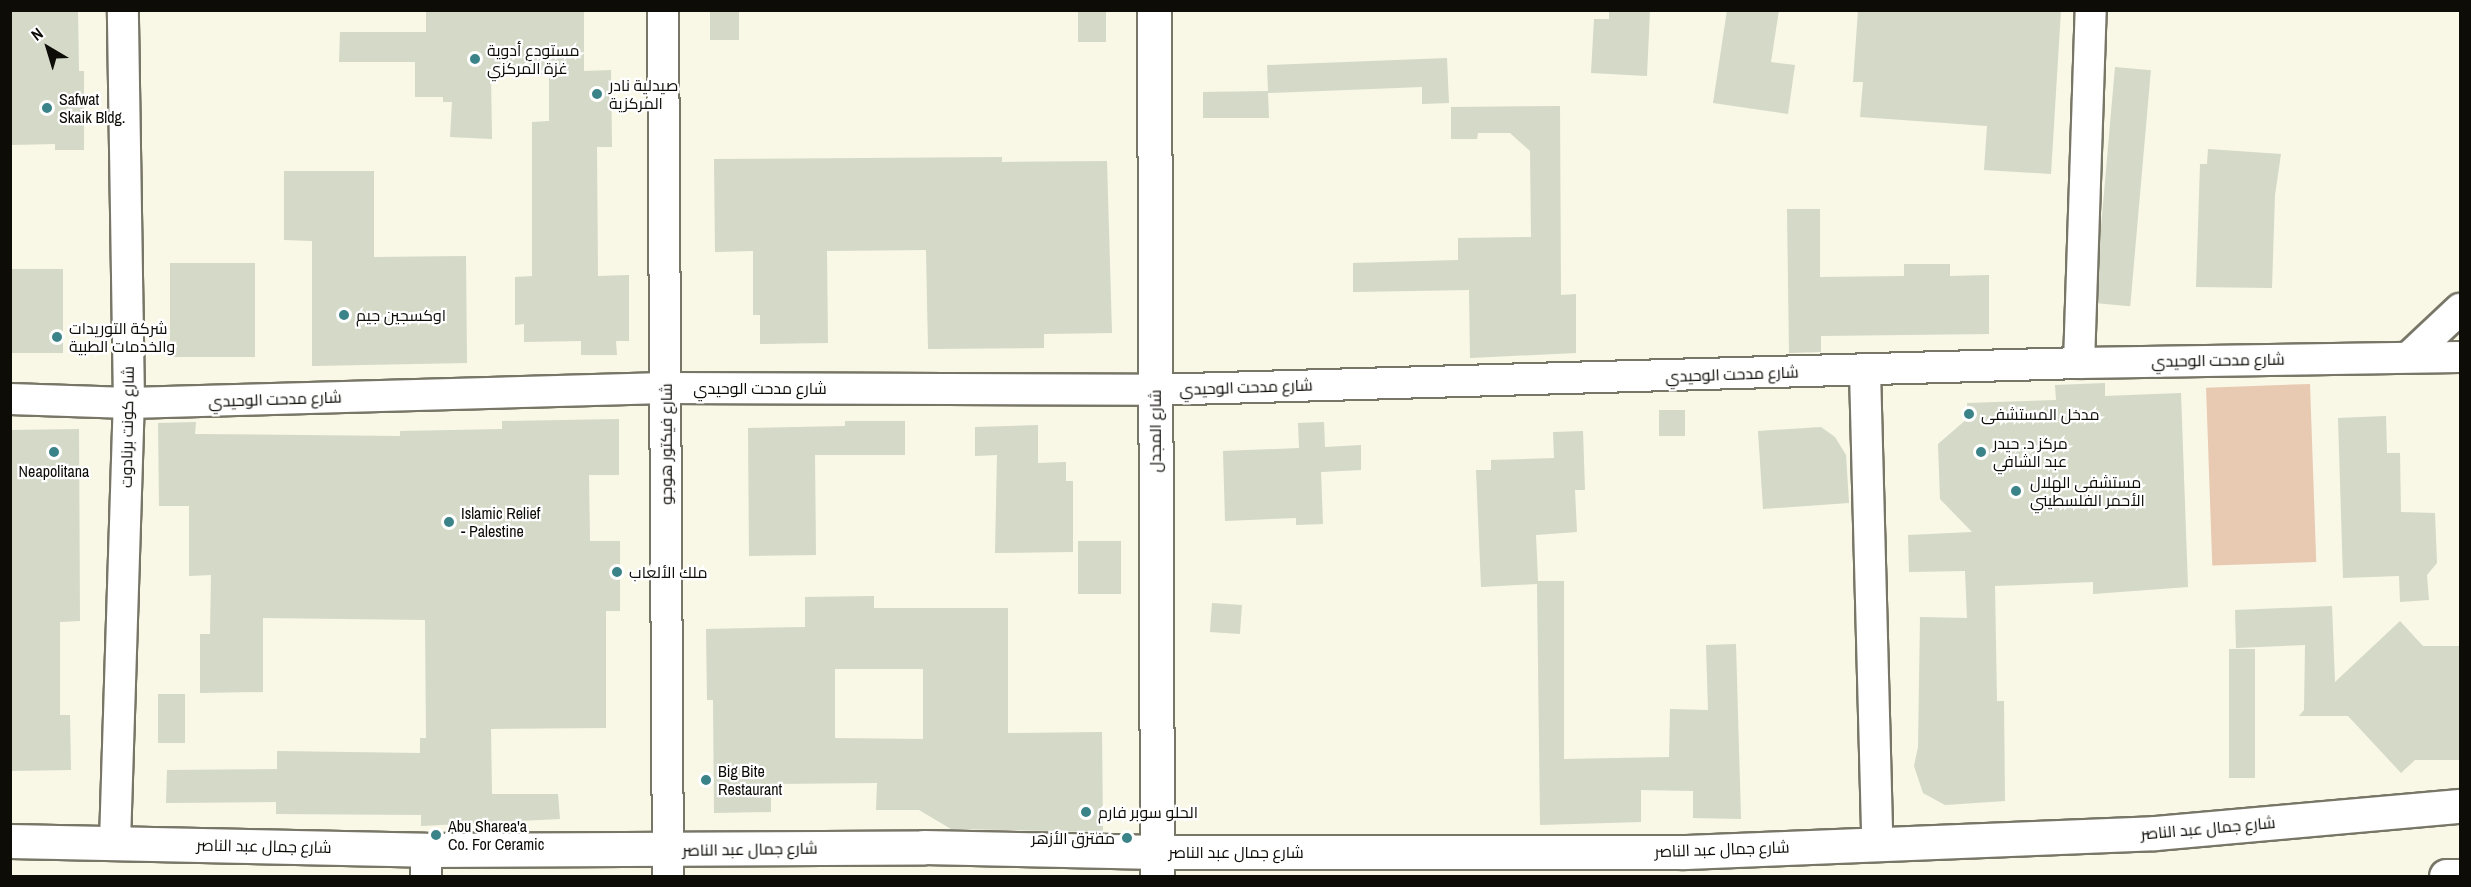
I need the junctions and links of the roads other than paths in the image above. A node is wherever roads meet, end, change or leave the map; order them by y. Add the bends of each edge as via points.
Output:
1 (123, 10) edge
2 (663, 10) edge
3 (1154, 10) edge
4 (2091, 10) edge
5 (2460, 309) edge
6 (2410, 356) junction
7 (2460, 357) edge
8 (2079, 363) junction
9 (1865, 371) junction
10 (665, 388) junction
11 (1154, 390) junction
12 (10, 399) edge
13 (129, 403) junction
14 (2460, 806) edge
15 (10, 841) edge
16 (1877, 842) junction
17 (115, 843) junction
18 (426, 863) edge
19 (668, 863) edge
20 (1157, 864) edge
21 (2446, 876) edge
22 (2460, 876) edge

1 - 13 street, شارع كونت برنادوت
2 - 10 street, شارع فيكتور هوجو
3 - 11 main road, شارع المجدل
4 - 8 street
5 - 6 street
6 - 7 street, شارع مدحت الوحيدي
6 - 8 street, شارع مدحت الوحيدي
8 - 9 street, شارع مدحت الوحيدي
9 - 11 street, شارع مدحت الوحيدي
9 - 16 street
10 - 11 street, شارع مدحت الوحيدي
10 - 13 street, شارع مدحت الوحيدي
10 - 19 street, شارع فيكتور هوجو
11 - 20 main road, شارع المجدل
12 - 13 street, شارع مدحت الوحيدي
13 - 17 street, شارع كونت برنادوت
14 - 16 main road, شارع جمال عبد الناصر via 2155,833
15 - 17 main road, شارع جمال عبد الناصر
16 - 20 main road, شارع جمال عبد الناصر via 1684,852
17 - 18 main road, شارع جمال عبد الناصر
18 - 19 main road, شارع جمال عبد الناصر
19 - 20 main road, شارع جمال عبد الناصر via 924,847
21 - 22 main road

